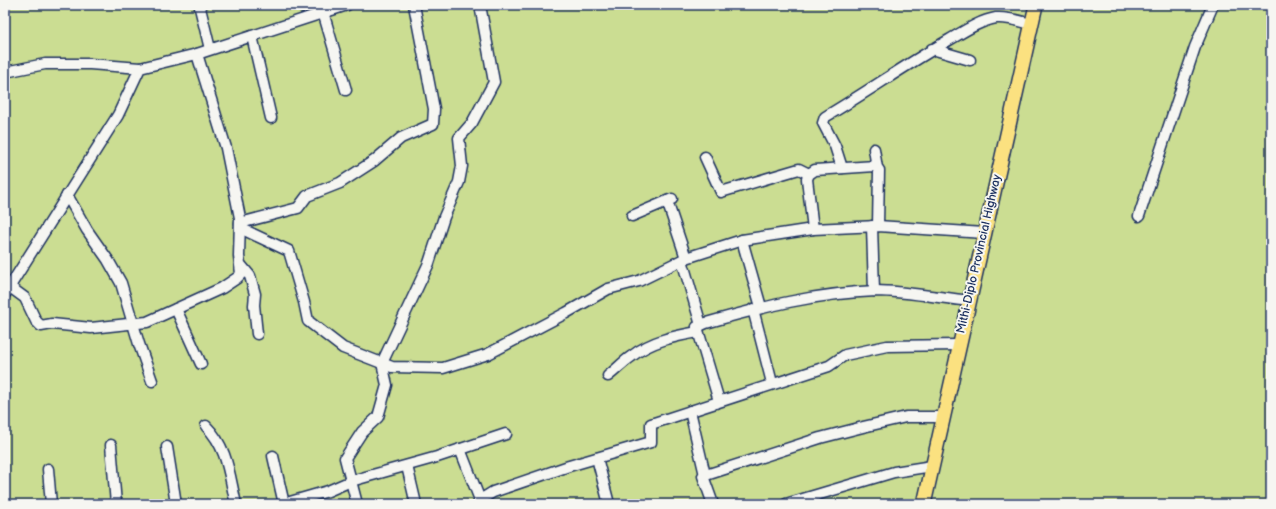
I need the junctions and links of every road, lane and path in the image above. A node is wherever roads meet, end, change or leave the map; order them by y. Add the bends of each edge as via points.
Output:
1 (202, 5) edge
2 (347, 5) edge
3 (414, 5) edge
4 (480, 5) edge
5 (1036, 5) edge
6 (1212, 5) edge
7 (323, 12) junction
8 (1032, 24) junction
9 (252, 36) junction
10 (210, 49) junction
11 (932, 50) junction
12 (197, 54) junction
13 (970, 60) dead end
14 (140, 68) junction
15 (5, 72) edge
16 (346, 90) dead end
17 (271, 118) dead end
18 (874, 149) dead end
19 (705, 157) dead end
20 (842, 168) junction
21 (877, 168) junction
22 (809, 174) junction
23 (67, 195) junction
24 (632, 216) dead end
25 (1139, 216) dead end
26 (240, 226) junction
27 (875, 226) junction
28 (813, 229) junction
29 (984, 233) junction
30 (742, 240) junction
31 (684, 259) junction
32 (240, 264) junction
33 (7, 287) edge
34 (874, 292) junction
35 (970, 301) junction
36 (757, 308) junction
37 (176, 309) junction
38 (134, 324) junction
39 (700, 328) junction
40 (257, 334) dead end
41 (958, 345) junction
42 (382, 363) junction
43 (201, 364) dead end
44 (608, 376) dead end
45 (152, 381) dead end
46 (772, 383) junction
47 (719, 401) junction
48 (690, 411) junction
49 (943, 418) junction
50 (206, 426) dead end
51 (506, 434) dead end
52 (110, 445) dead end
53 (167, 447) dead end
54 (460, 450) junction
55 (272, 456) dead end
56 (597, 458) junction
57 (407, 466) junction
58 (932, 466) junction
59 (48, 469) dead end
60 (705, 475) junction
61 (351, 481) junction
62 (479, 502) edge
63 (51, 504) edge
64 (116, 504) edge
65 (176, 504) edge
66 (236, 504) edge
67 (284, 504) edge
68 (357, 504) edge
69 (416, 504) edge
70 (609, 504) edge
71 (713, 504) edge
72 (786, 504) edge
73 (924, 504) edge

1 - 10 street via 200,8
2 - 7 street
3 - 26 street via 434,108 433,124 401,138 374,161 340,183 307,196 298,208
4 - 42 street via 494,82 472,123 459,138 462,166 459,182 429,263
5 - 8 main road, Mithi-Diplo Provincial Highway
6 - 25 street via 1195,47
7 - 9 street
7 - 16 street
8 - 11 street via 1005,18 995,19 979,24
8 - 29 main road, Mithi-Diplo Provincial Highway
9 - 10 street
9 - 17 street
10 - 12 street
11 - 13 street
11 - 20 street via 908,63 823,120
12 - 14 street
12 - 26 street via 226,148
14 - 15 street via 45,64
14 - 23 street via 118,115
18 - 21 street
19 - 22 street via 721,192 799,169
20 - 21 street
20 - 22 street via 815,170
21 - 27 street via 879,170
22 - 28 street via 806,179
23 - 33 street
23 - 38 street via 121,283
24 - 31 street via 670,200
26 - 32 street
26 - 42 street via 289,251 308,321 343,348
27 - 28 street
27 - 29 street
27 - 34 street
28 - 30 street
29 - 35 main road, Mithi-Diplo Provincial Highway
30 - 31 street
30 - 36 street
31 - 39 street
31 - 42 street via 639,281 608,289 488,354 443,368 392,367
32 - 37 street via 241,274 237,278 222,288
32 - 40 street via 250,276 255,294
33 - 38 street via 25,298 41,326 52,324 91,328
34 - 35 street
34 - 36 street via 820,296
35 - 41 main road, Mithi-Diplo Provincial Highway
36 - 39 street
36 - 46 street
37 - 38 street via 147,322
37 - 43 street
38 - 45 street
39 - 44 street via 650,345 631,356
39 - 47 street
41 - 46 street via 887,346 845,355 829,366
41 - 49 main road, Mithi-Diplo Provincial Highway
42 - 61 street via 387,385 378,417 362,432 345,458
46 - 47 street
47 - 48 street
48 - 56 street via 651,424 650,442
48 - 60 street
49 - 58 main road, Mithi-Diplo Provincial Highway
49 - 60 street via 906,417 863,427
50 - 66 street via 217,436 224,450
51 - 54 street
52 - 64 street
53 - 65 street
54 - 57 street
54 - 62 street
55 - 67 street
56 - 62 street via 493,492
56 - 70 street
57 - 61 street
57 - 69 street
58 - 72 street via 894,472
58 - 73 main road, Mithi-Diplo Provincial Highway
59 - 63 street
60 - 71 street via 703,476
61 - 67 street
61 - 68 street

